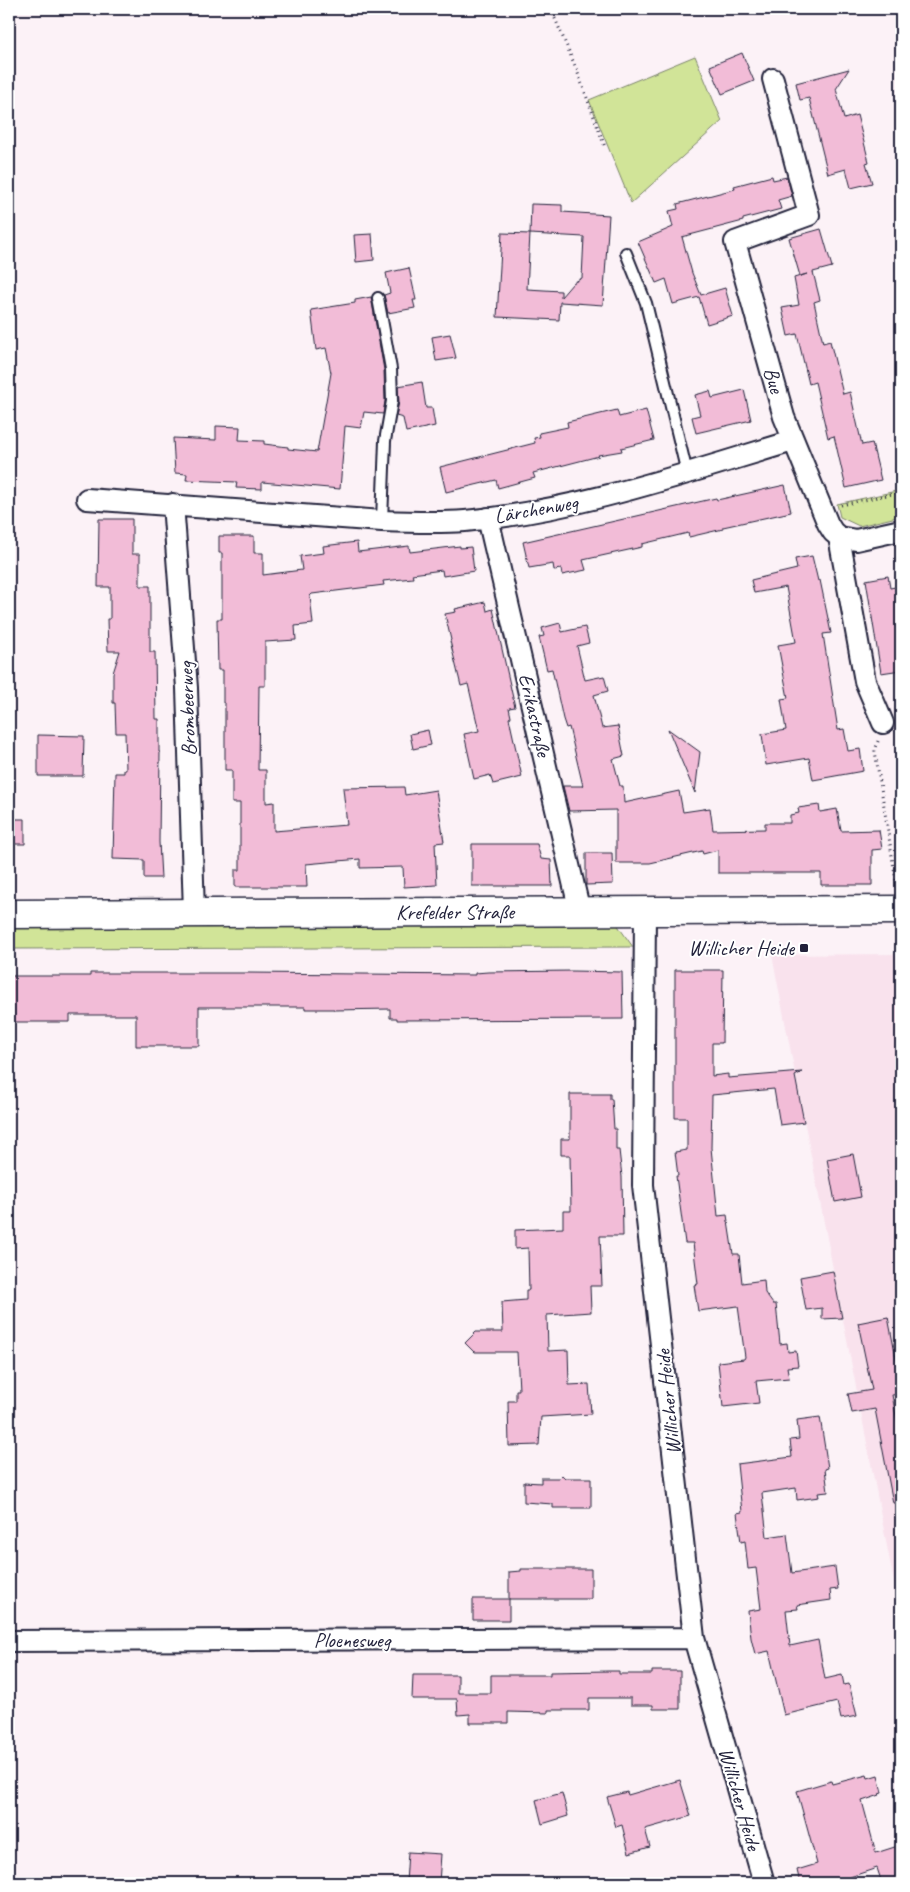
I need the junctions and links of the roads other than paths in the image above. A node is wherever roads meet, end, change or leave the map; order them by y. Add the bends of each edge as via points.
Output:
1 (773, 79) dead end
2 (626, 253) dead end
3 (378, 298) dead end
4 (793, 441) junction
5 (687, 473) junction
6 (87, 499) dead end
7 (173, 504) junction
8 (488, 518) junction
9 (382, 520) junction
10 (901, 530) edge
11 (839, 537) junction
12 (883, 723) road end
13 (901, 910) edge
14 (580, 912) junction
15 (645, 912) junction
16 (194, 913) junction
17 (9, 914) edge
18 (694, 1638) junction
19 (9, 1641) edge
20 (764, 1883) edge

1 - 4 street, Bue via 809,215 735,242
2 - 5 lane via 646,303
3 - 9 lane via 392,368
4 - 5 street, Lärchenweg
4 - 11 street, Bue via 830,528
5 - 8 street, Lärchenweg via 565,505
6 - 7 street, Lärchenweg
7 - 9 street, Lärchenweg
7 - 16 street, Brombeerweg via 187,688
8 - 9 street, Lärchenweg via 440,522
8 - 14 street, Erikastraße
10 - 11 street via 856,540
11 - 12 street, Bue via 865,681
13 - 15 main road, Krefelder Straße
14 - 15 main road, Krefelder Straße
14 - 16 main road, Krefelder Straße
15 - 18 street, Willicher Heide via 643,1184
16 - 17 main road, Krefelder Straße
18 - 19 street, Ploenesweg
18 - 20 street, Willicher Heide

